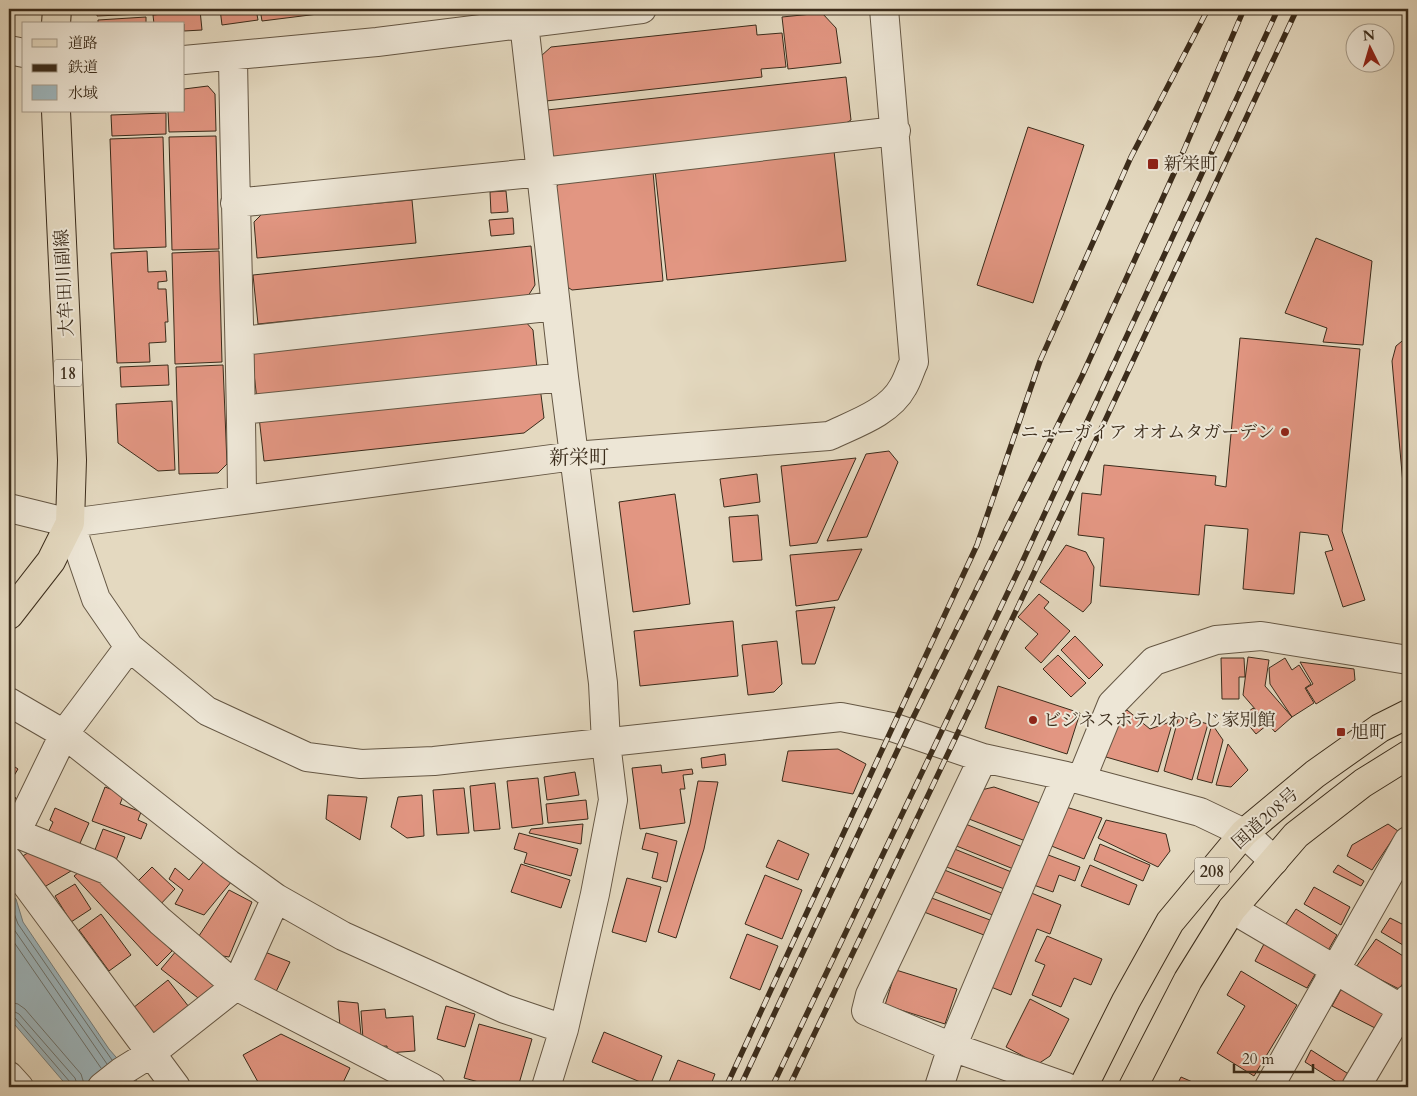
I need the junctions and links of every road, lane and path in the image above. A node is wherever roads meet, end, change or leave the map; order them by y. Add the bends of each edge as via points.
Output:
1 (57, 9) edge
2 (642, 9) edge
3 (884, 9) edge
4 (56, 22) edge
5 (524, 23) junction
6 (9, 50) edge
7 (22, 53) edge
8 (233, 56) junction
9 (185, 60) edge
10 (56, 112) edge
11 (896, 130) junction
12 (542, 172) junction
13 (235, 203) junction
14 (556, 306) junction
15 (241, 341) junction
16 (564, 377) junction
17 (241, 410) junction
18 (574, 456) junction
19 (242, 499) junction
20 (9, 508) edge
21 (70, 523) junction
22 (9, 615) edge
23 (129, 647) junction
24 (1408, 660) edge
25 (9, 702) edge
26 (1408, 714) edge
27 (64, 734) junction
28 (606, 743) junction
29 (1408, 755) edge
30 (983, 758) junction
31 (1074, 778) junction
32 (1244, 833) junction
33 (12, 835) edge
34 (1408, 841) edge
35 (9, 861) edge
36 (1274, 861) junction
37 (276, 898) junction
38 (1232, 909) junction
39 (1336, 969) junction
40 (236, 986) junction
41 (1405, 1004) edge
42 (564, 1029) junction
43 (952, 1048) junction
44 (150, 1054) junction
45 (9, 1076) edge
46 (111, 1079) edge
47 (19, 1087) edge
48 (176, 1087) edge
49 (431, 1087) edge
50 (546, 1087) edge
51 (939, 1087) edge
52 (1066, 1087) edge
53 (1083, 1087) edge
54 (1133, 1087) edge
55 (1269, 1087) edge
56 (1356, 1087) edge

1 - 4 main road
2 - 5 street
3 - 11 street
5 - 8 street
5 - 12 street
6 - 7 street
8 - 9 street
8 - 13 street
10 - 21 main road, 大牟田川副線 / 18 via 72,460
11 - 12 street
11 - 18 street via 914,362 903,389 886,406 829,436
12 - 13 street
12 - 14 street
13 - 15 street
14 - 15 street
14 - 16 street
15 - 17 street
16 - 17 street
16 - 18 street
17 - 19 street
18 - 19 street
18 - 28 street via 603,683
19 - 21 street
20 - 21 street
21 - 22 main road, 大牟田川副線 / 18 via 51,561
21 - 23 street via 96,599
23 - 27 street
23 - 28 street via 207,711 307,757 361,764 434,761
24 - 31 street via 1261,636 1216,640 1154,661 1112,704
25 - 27 street
26 - 32 main road, 国道208号 / 208 via 1380,728 1315,774
27 - 33 street
27 - 37 street
28 - 30 street via 840,716 892,727
28 - 42 street via 613,800
29 - 36 main road, 国道208号 / 208 via 1363,783 1296,835
30 - 31 street
30 - 43 street via 870,995 866,1011
31 - 32 street via 1200,812
31 - 43 street
32 - 36 street
32 - 53 main road, 国道208号 / 208 via 1170,922
33 - 40 street via 107,870 160,922
34 - 39 street
35 - 44 street
36 - 38 main road, 国道208号 / 208
37 - 40 street
37 - 42 street via 343,936 505,1010
38 - 39 street
38 - 54 main road, 国道208号 / 208 via 1188,980
39 - 41 street
39 - 55 street
40 - 44 street
40 - 49 street
41 - 56 street
42 - 50 street
43 - 51 street
43 - 52 street
44 - 46 street
44 - 48 street
45 - 47 street

